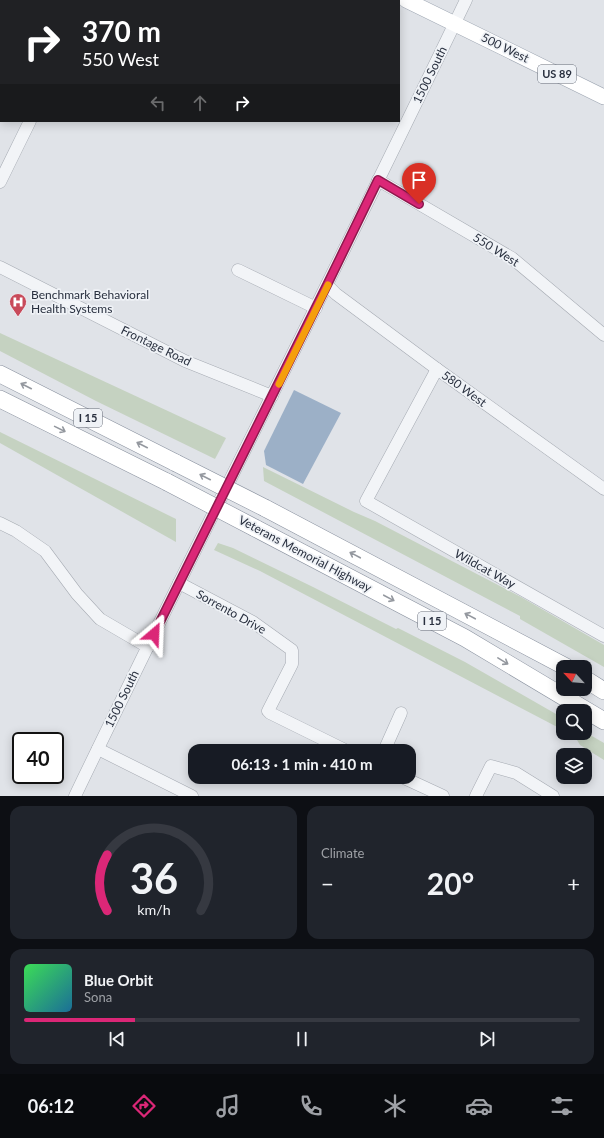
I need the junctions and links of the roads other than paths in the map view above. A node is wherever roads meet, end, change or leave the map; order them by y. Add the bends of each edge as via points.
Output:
1 (406, 0) edge
2 (466, 0) edge
3 (454, 24) junction
4 (604, 97) edge
5 (30, 122) edge
6 (378, 180) junction
7 (0, 182) edge
8 (0, 267) edge
9 (238, 270) dead end
10 (327, 285) junction
11 (316, 308) junction
12 (604, 335) edge
13 (437, 369) junction
14 (0, 374) edge
15 (272, 396) junction
16 (0, 399) edge
17 (604, 489) edge
18 (0, 524) edge
19 (179, 583) junction
20 (604, 636) edge
21 (148, 647) junction
22 (556, 662) edge
23 (592, 683) edge
24 (604, 691) edge
25 (401, 713) dead end
26 (604, 721) edge
27 (333, 744) edge
28 (387, 744) edge
29 (98, 749) junction
30 (416, 783) edge
31 (75, 796) edge
32 (192, 796) edge
33 (443, 796) edge
34 (476, 796) edge
35 (553, 796) edge

1 - 3 main road, 500 West / US 89
2 - 3 street, 1500 South
3 - 4 main road, 500 West / US 89
3 - 6 street, 1500 South
5 - 7 street
6 - 10 street, 1500 South
6 - 12 street, 550 West via 512,258
8 - 15 street, Frontage Road via 185,361
9 - 11 street
10 - 11 street, 1500 South
10 - 13 street, 580 West
11 - 15 street, 1500 South
13 - 17 street, 580 West
13 - 20 street, Wildcat Way via 366,501
22 -> 14 highway, Veterans Memorial Highway / I 15, bridge via 265,508
15 - 19 street, 1500 South
16 -> 26 highway, Veterans Memorial Highway / I 15, bridge via 167,482 465,638
18 - 21 street via 16,531 45,551 77,594 100,619
19 - 21 street, 1500 South
19 - 27 street, Sorrento Drive via 253,622 292,650 292,664 268,711
21 - 29 street, 1500 South
23 - 24 highway
25 - 28 street
29 - 31 street, 1500 South
29 - 32 street
30 - 33 street
34 - 35 street via 491,766 516,773

